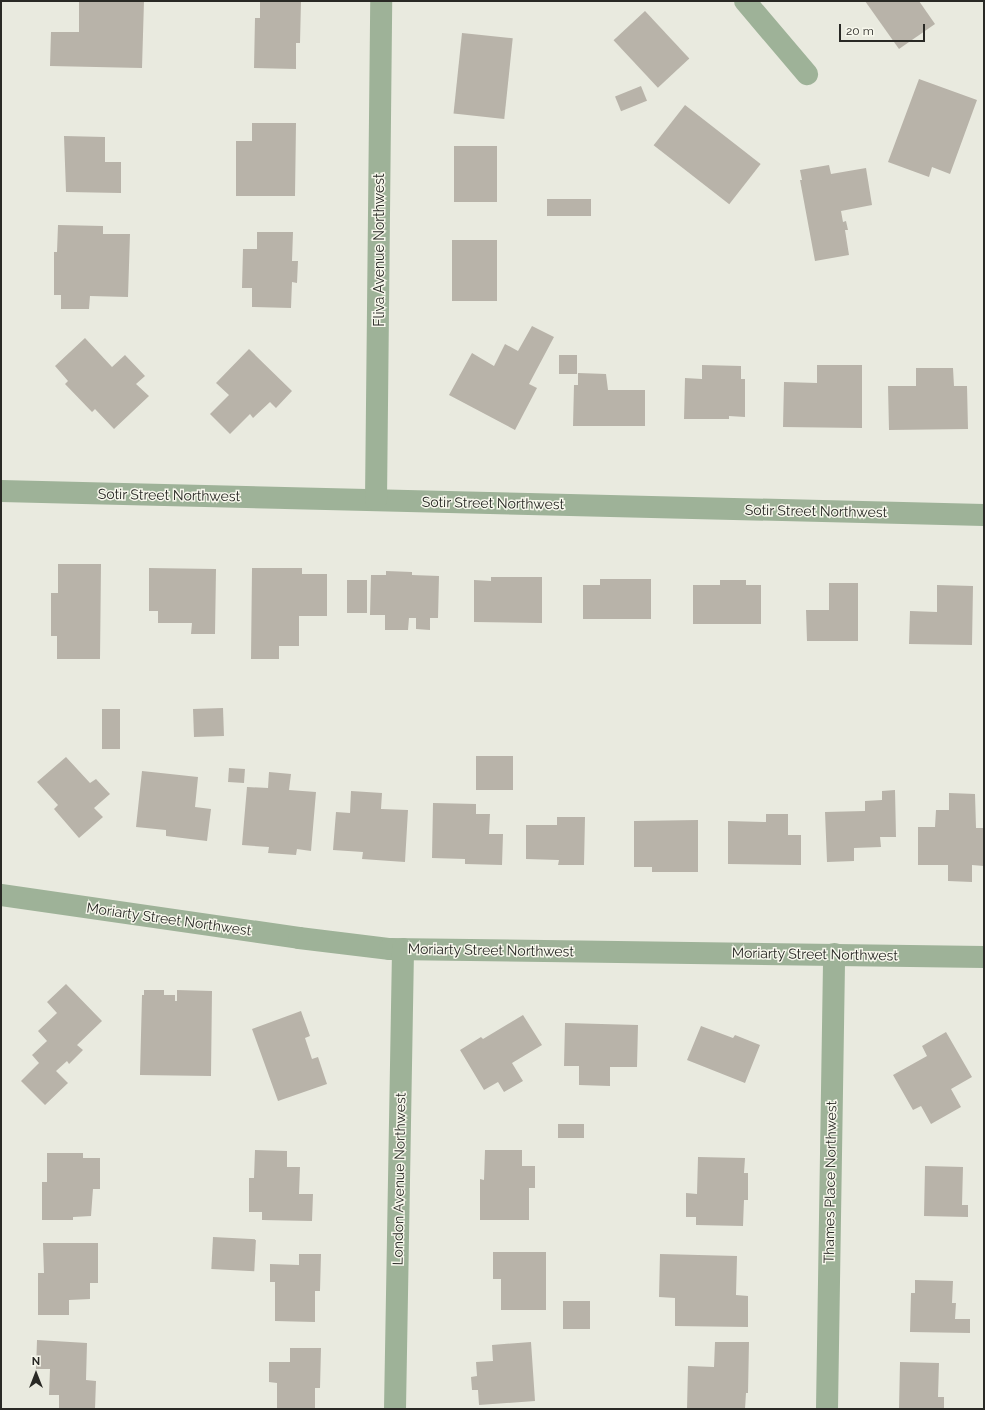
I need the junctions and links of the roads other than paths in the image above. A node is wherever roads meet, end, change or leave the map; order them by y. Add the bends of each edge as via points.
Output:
1 (381, 1) edge
2 (744, 1) edge
3 (807, 74) dead end
4 (1, 491) edge
5 (376, 500) junction
6 (984, 515) edge
7 (1, 895) edge
8 (403, 949) junction
9 (834, 954) junction
10 (984, 957) edge
11 (395, 1409) edge
12 (827, 1409) edge

1 - 5 street, Fliva Avenue Northwest
2 - 3 street
4 - 5 street, Sotir Street Northwest
5 - 6 street, Sotir Street Northwest
7 - 8 street, Moriarty Street Northwest via 299,938
8 - 9 street, Moriarty Street Northwest
8 - 11 street, London Avenue Northwest
9 - 10 street, Moriarty Street Northwest
9 - 12 street, Thames Place Northwest

